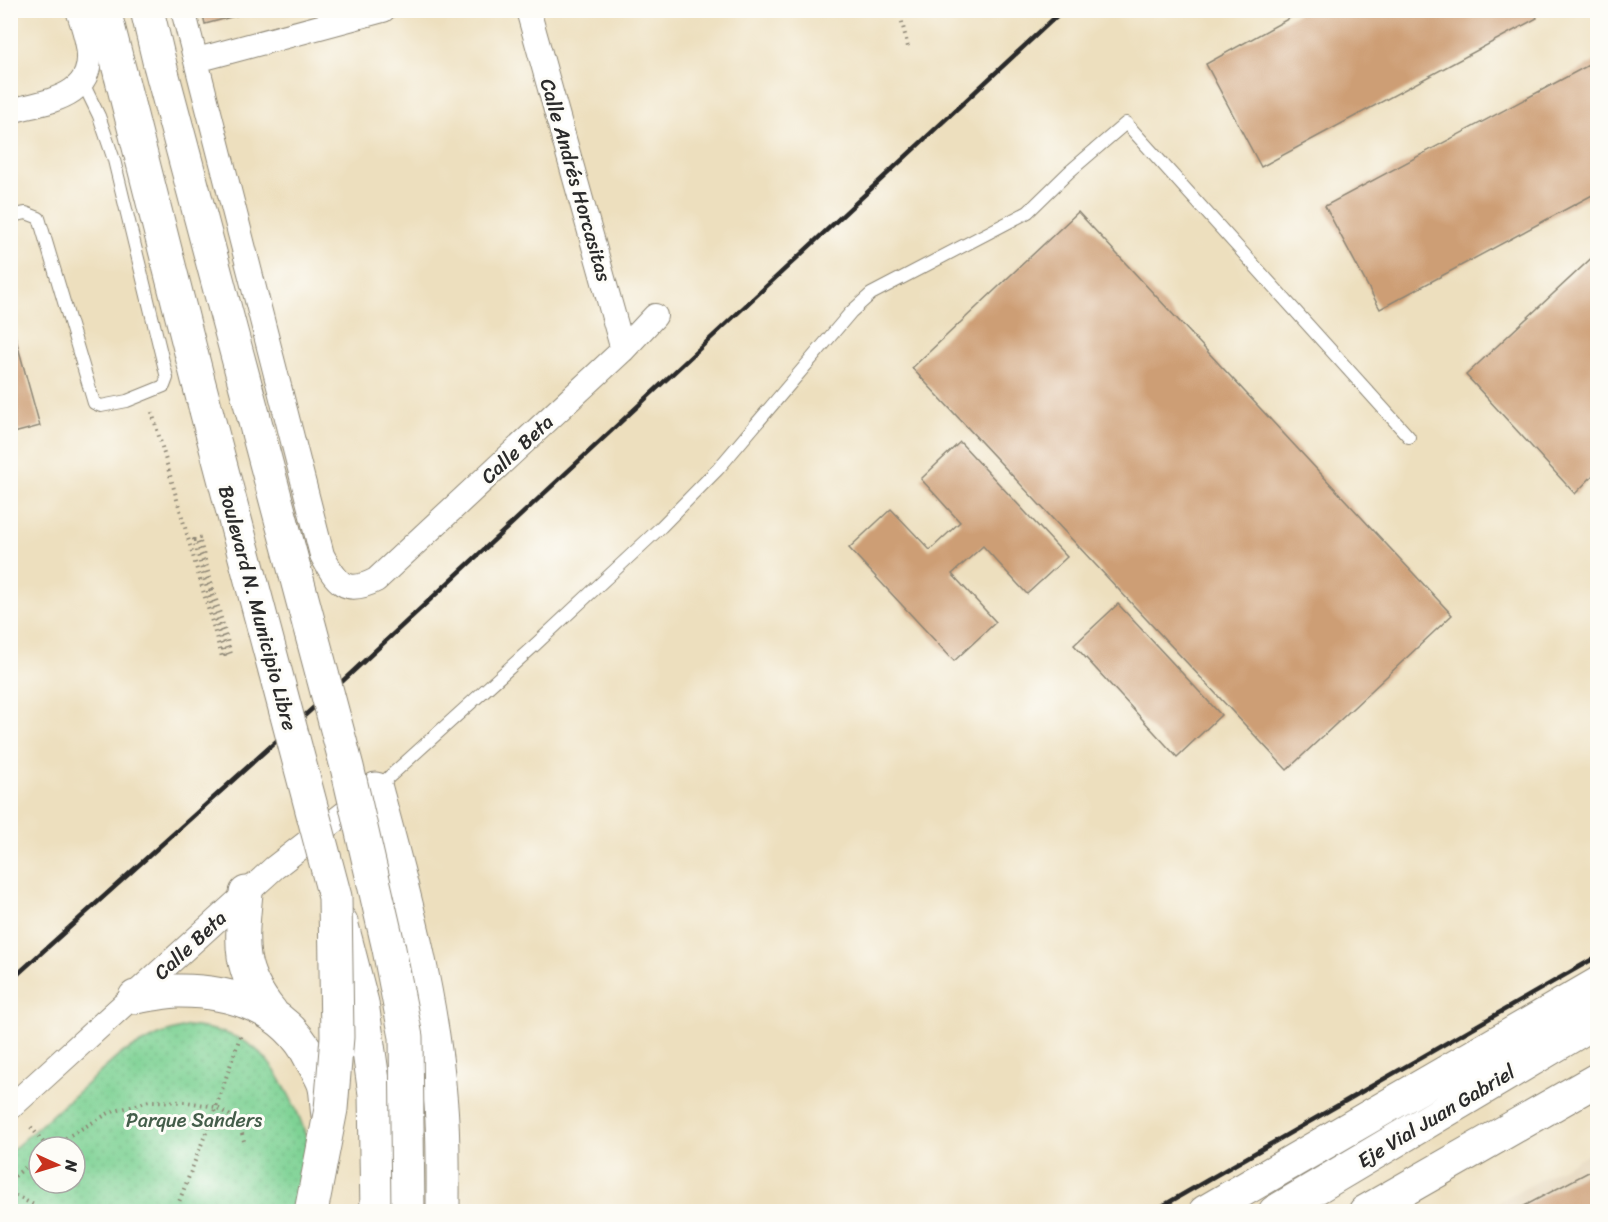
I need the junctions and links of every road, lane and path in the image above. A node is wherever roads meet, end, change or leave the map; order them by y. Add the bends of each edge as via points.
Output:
1 (78, 10) edge
2 (104, 10) edge
3 (147, 10) edge
4 (183, 10) edge
5 (383, 10) edge
6 (528, 10) edge
7 (898, 10) edge
8 (908, 47) dead end
9 (197, 60) junction
10 (82, 81) junction
11 (10, 111) edge
12 (10, 216) edge
13 (655, 316) dead end
14 (623, 350) junction
15 (147, 393) junction
16 (1409, 437) dead end
17 (204, 537) dead end
18 (376, 789) junction
19 (246, 893) junction
20 (335, 897) junction
21 (1598, 984) edge
22 (135, 997) junction
23 (271, 1012) junction
24 (1598, 1020) edge
25 (241, 1033) dead end
26 (406, 1037) junction
27 (1598, 1079) edge
28 (216, 1107) junction
29 (10, 1108) edge
30 (71, 1135) edge
31 (244, 1141) dead end
32 (27, 1166) edge
33 (10, 1180) edge
34 (10, 1193) edge
35 (39, 1207) junction
36 (34, 1212) edge
37 (48, 1212) edge
38 (174, 1212) edge
39 (311, 1212) edge
40 (323, 1212) edge
41 (377, 1212) edge
42 (408, 1212) edge
43 (431, 1212) edge
44 (444, 1212) edge
45 (1205, 1212) edge
46 (1275, 1212) edge
47 (1365, 1212) edge

1 - 10 street via 89,60
2 - 20 main road, Boulevard N. Municipio Libre, bridge
3 - 26 main road, bridge via 347,767
4 - 9 street
5 - 9 street
6 - 14 street, Calle Andrés Horcasitas
7 - 8 path
9 - 14 street, Calle Beta via 322,555 332,574 346,586 361,588 376,580
10 - 11 street via 75,91 57,99
10 - 15 lane via 114,160 167,378 164,386
12 - 15 lane via 26,213 39,218 94,403 101,406
13 - 14 street, Calle Beta
15 - 17 path via 222,657 225,656 194,540 228,655 231,654 199,538
16 - 18 lane via 1126,123 1028,212 871,294 661,527
18 - 19 street, Calle Beta
18 - 44 main road via 406,900 428,1006 441,1106
19 - 22 street, Calle Beta
19 - 23 main road via 242,955 246,971
20 - 39 main road, bridge via 337,1037 331,1109
20 - 41 main road, Boulevard N. Municipio Libre, bridge via 362,1003 375,1094
21 - 45 main road
22 - 23 main road via 209,992
22 - 29 street, Calle Beta
23 - 40 main road via 305,1046 324,1084 331,1144
24 - 46 main road, Eje Vial Juan Gabriel
25 - 28 path
26 - 42 main road, bridge
26 - 43 main road, bridge via 424,1136
27 - 47 main road
28 - 30 path via 149,1101 109,1113
28 - 31 path via 240,1126
28 - 38 path
32 - 33 path
34 - 35 path
35 - 36 path
35 - 37 path

